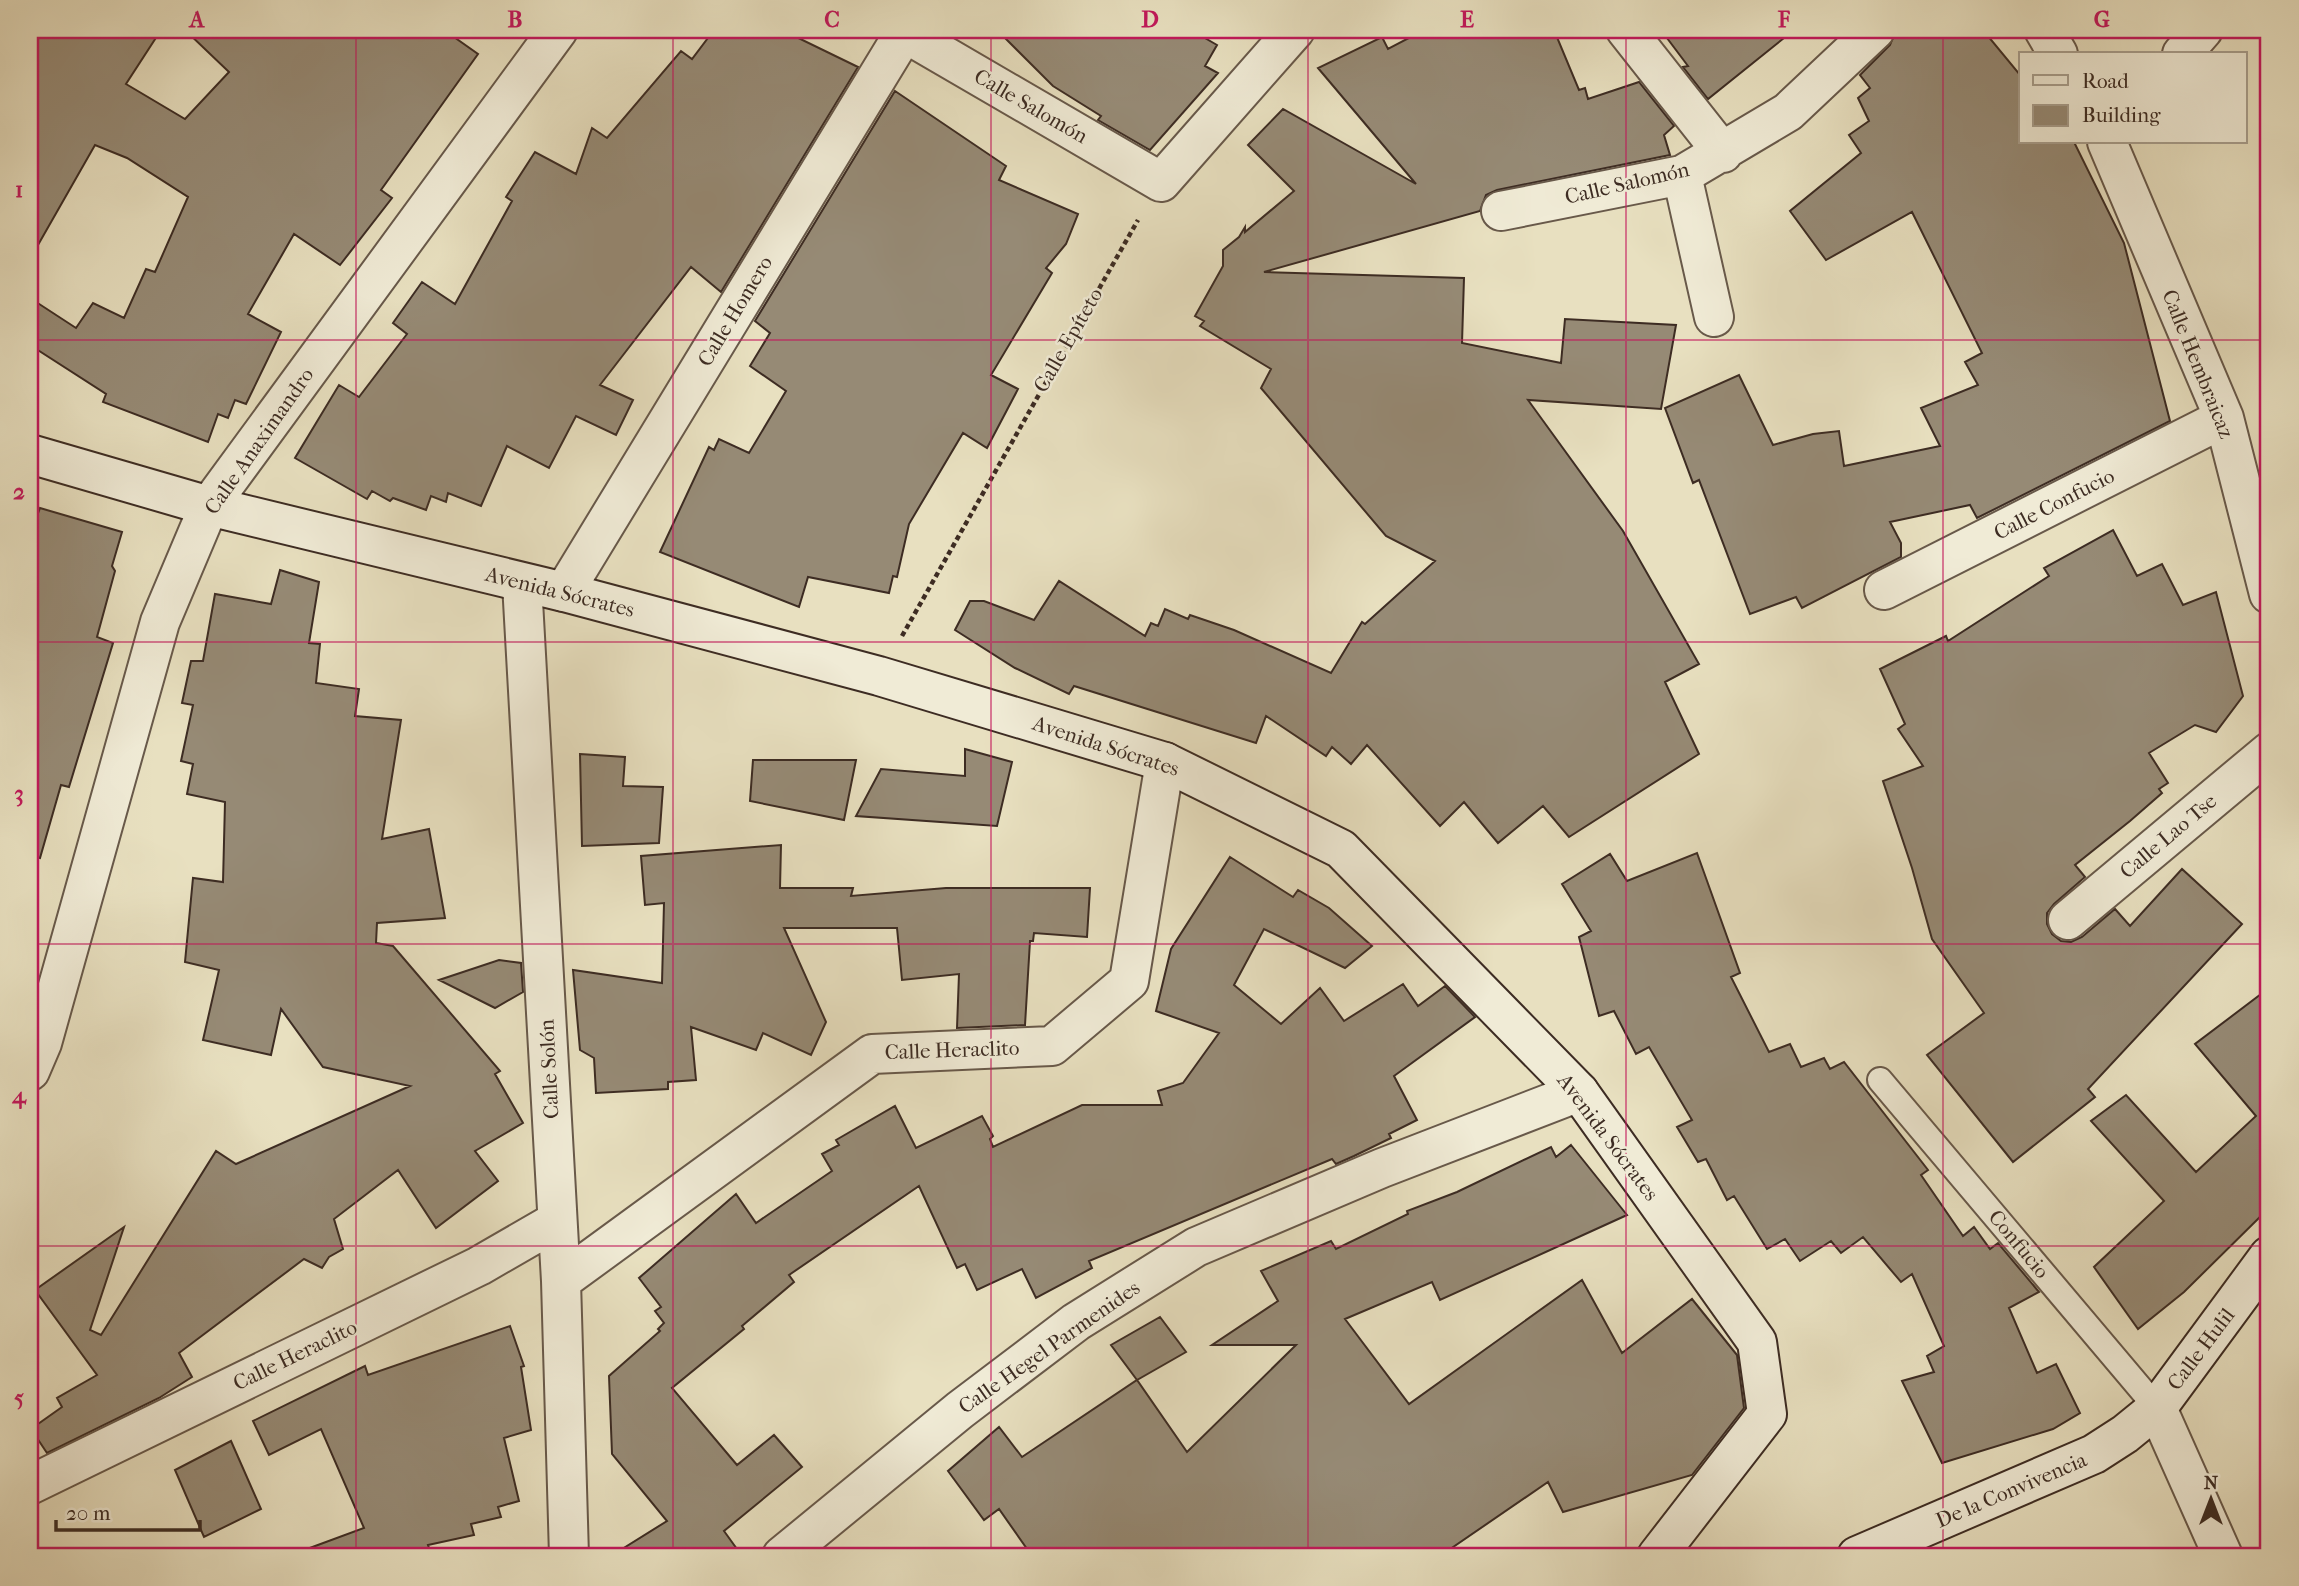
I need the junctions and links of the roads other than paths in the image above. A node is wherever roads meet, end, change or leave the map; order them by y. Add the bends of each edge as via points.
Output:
1 (558, 30) edge
2 (904, 30) edge
3 (1295, 30) edge
4 (1626, 30) edge
5 (1875, 30) edge
6 (2044, 30) edge
7 (2203, 30) edge
8 (2056, 52) edge
9 (2184, 52) edge
10 (2108, 144) edge
11 (1723, 153) junction
12 (1682, 175) junction
13 (1501, 211) dead end
14 (1714, 317) dead end
15 (2224, 418) junction
16 (30, 454) edge
17 (209, 506) junction
18 (522, 583) junction
19 (1884, 590) dead end
20 (564, 592) junction
21 (2269, 594) edge
22 (2269, 752) edge
23 (1166, 762) junction
24 (2068, 920) dead end
25 (30, 1071) edge
26 (1880, 1080) dead end
27 (1579, 1093) junction
28 (558, 1221) junction
29 (2269, 1256) edge
30 (561, 1281) junction
31 (2157, 1408) junction
32 (30, 1485) edge
33 (569, 1556) edge
34 (782, 1556) edge
35 (1657, 1556) edge
36 (1857, 1556) edge
37 (2223, 1556) edge

1 - 17 street, Calle Anaximandro
2 - 3 street, Calle Salomón via 1161,182
2 - 20 street, Calle Homero
4 - 11 street
5 - 11 street, Calle Salomón via 1788,112
6 - 8 street
7 - 9 street
10 - 15 street, Calle Hembraicaz
11 - 12 street, Calle Salomón
12 - 13 street, Calle Salomón
12 - 14 street
15 - 19 street, Calle Confucio
15 - 21 street, Calle Hembraicaz
16 - 17 street, Avenida Sócrates
17 - 18 street, Avenida Sócrates
17 - 25 street, Calle Anaximandro via 160,622
18 - 20 street, Avenida Sócrates
18 - 28 street, Calle Solón
20 - 23 street, Avenida Sócrates via 879,676
22 - 24 street, Calle Lao Tse
23 - 27 street, Avenida Sócrates via 1341,849
23 - 30 street, Calle Heraclito via 1129,982 1052,1046 872,1054
26 - 31 lane, Confucio
27 - 34 street, Calle Hegel Parmenides via 1382,1168 1196,1247 1076,1322 960,1409
27 - 35 street, Avenida Sócrates via 1757,1342 1767,1414
28 - 30 street, Calle Solón
28 - 32 street, Calle Heraclito via 479,1266
29 - 31 street, Calle Hulil
30 - 33 street, Calle Solón
31 - 36 street, De la Convivencia via 2094,1454
31 - 37 street

